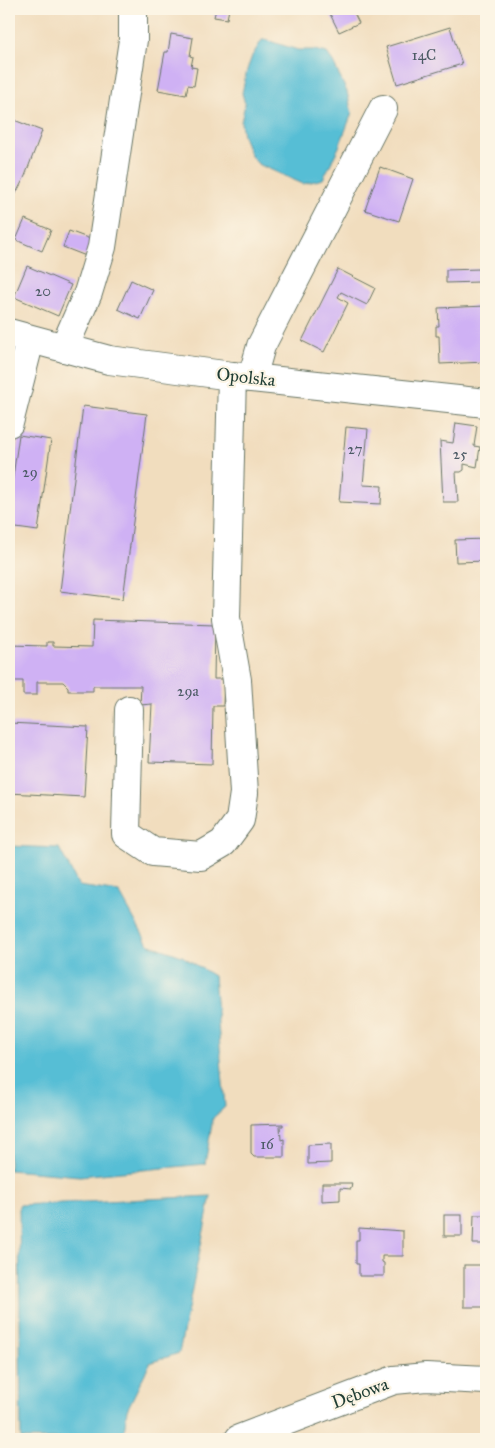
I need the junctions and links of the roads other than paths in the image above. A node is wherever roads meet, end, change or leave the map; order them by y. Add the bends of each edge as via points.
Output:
1 (133, 9) edge
2 (383, 109) dead end
3 (19, 337) edge
4 (64, 348) junction
5 (242, 377) junction
6 (486, 403) edge
7 (9, 423) edge
8 (129, 710) dead end
9 (486, 1380) edge
10 (239, 1439) edge

1 - 4 street via 133,40 102,247 88,293
2 - 5 street
3 - 4 street, Opolska
3 - 7 street
4 - 5 street, Opolska via 109,360
5 - 6 street, Opolska
5 - 8 street via 226,618 237,680 244,794 240,820 224,843 201,856 153,852 126,834
9 - 10 street, Dębowa via 426,1377 394,1380

